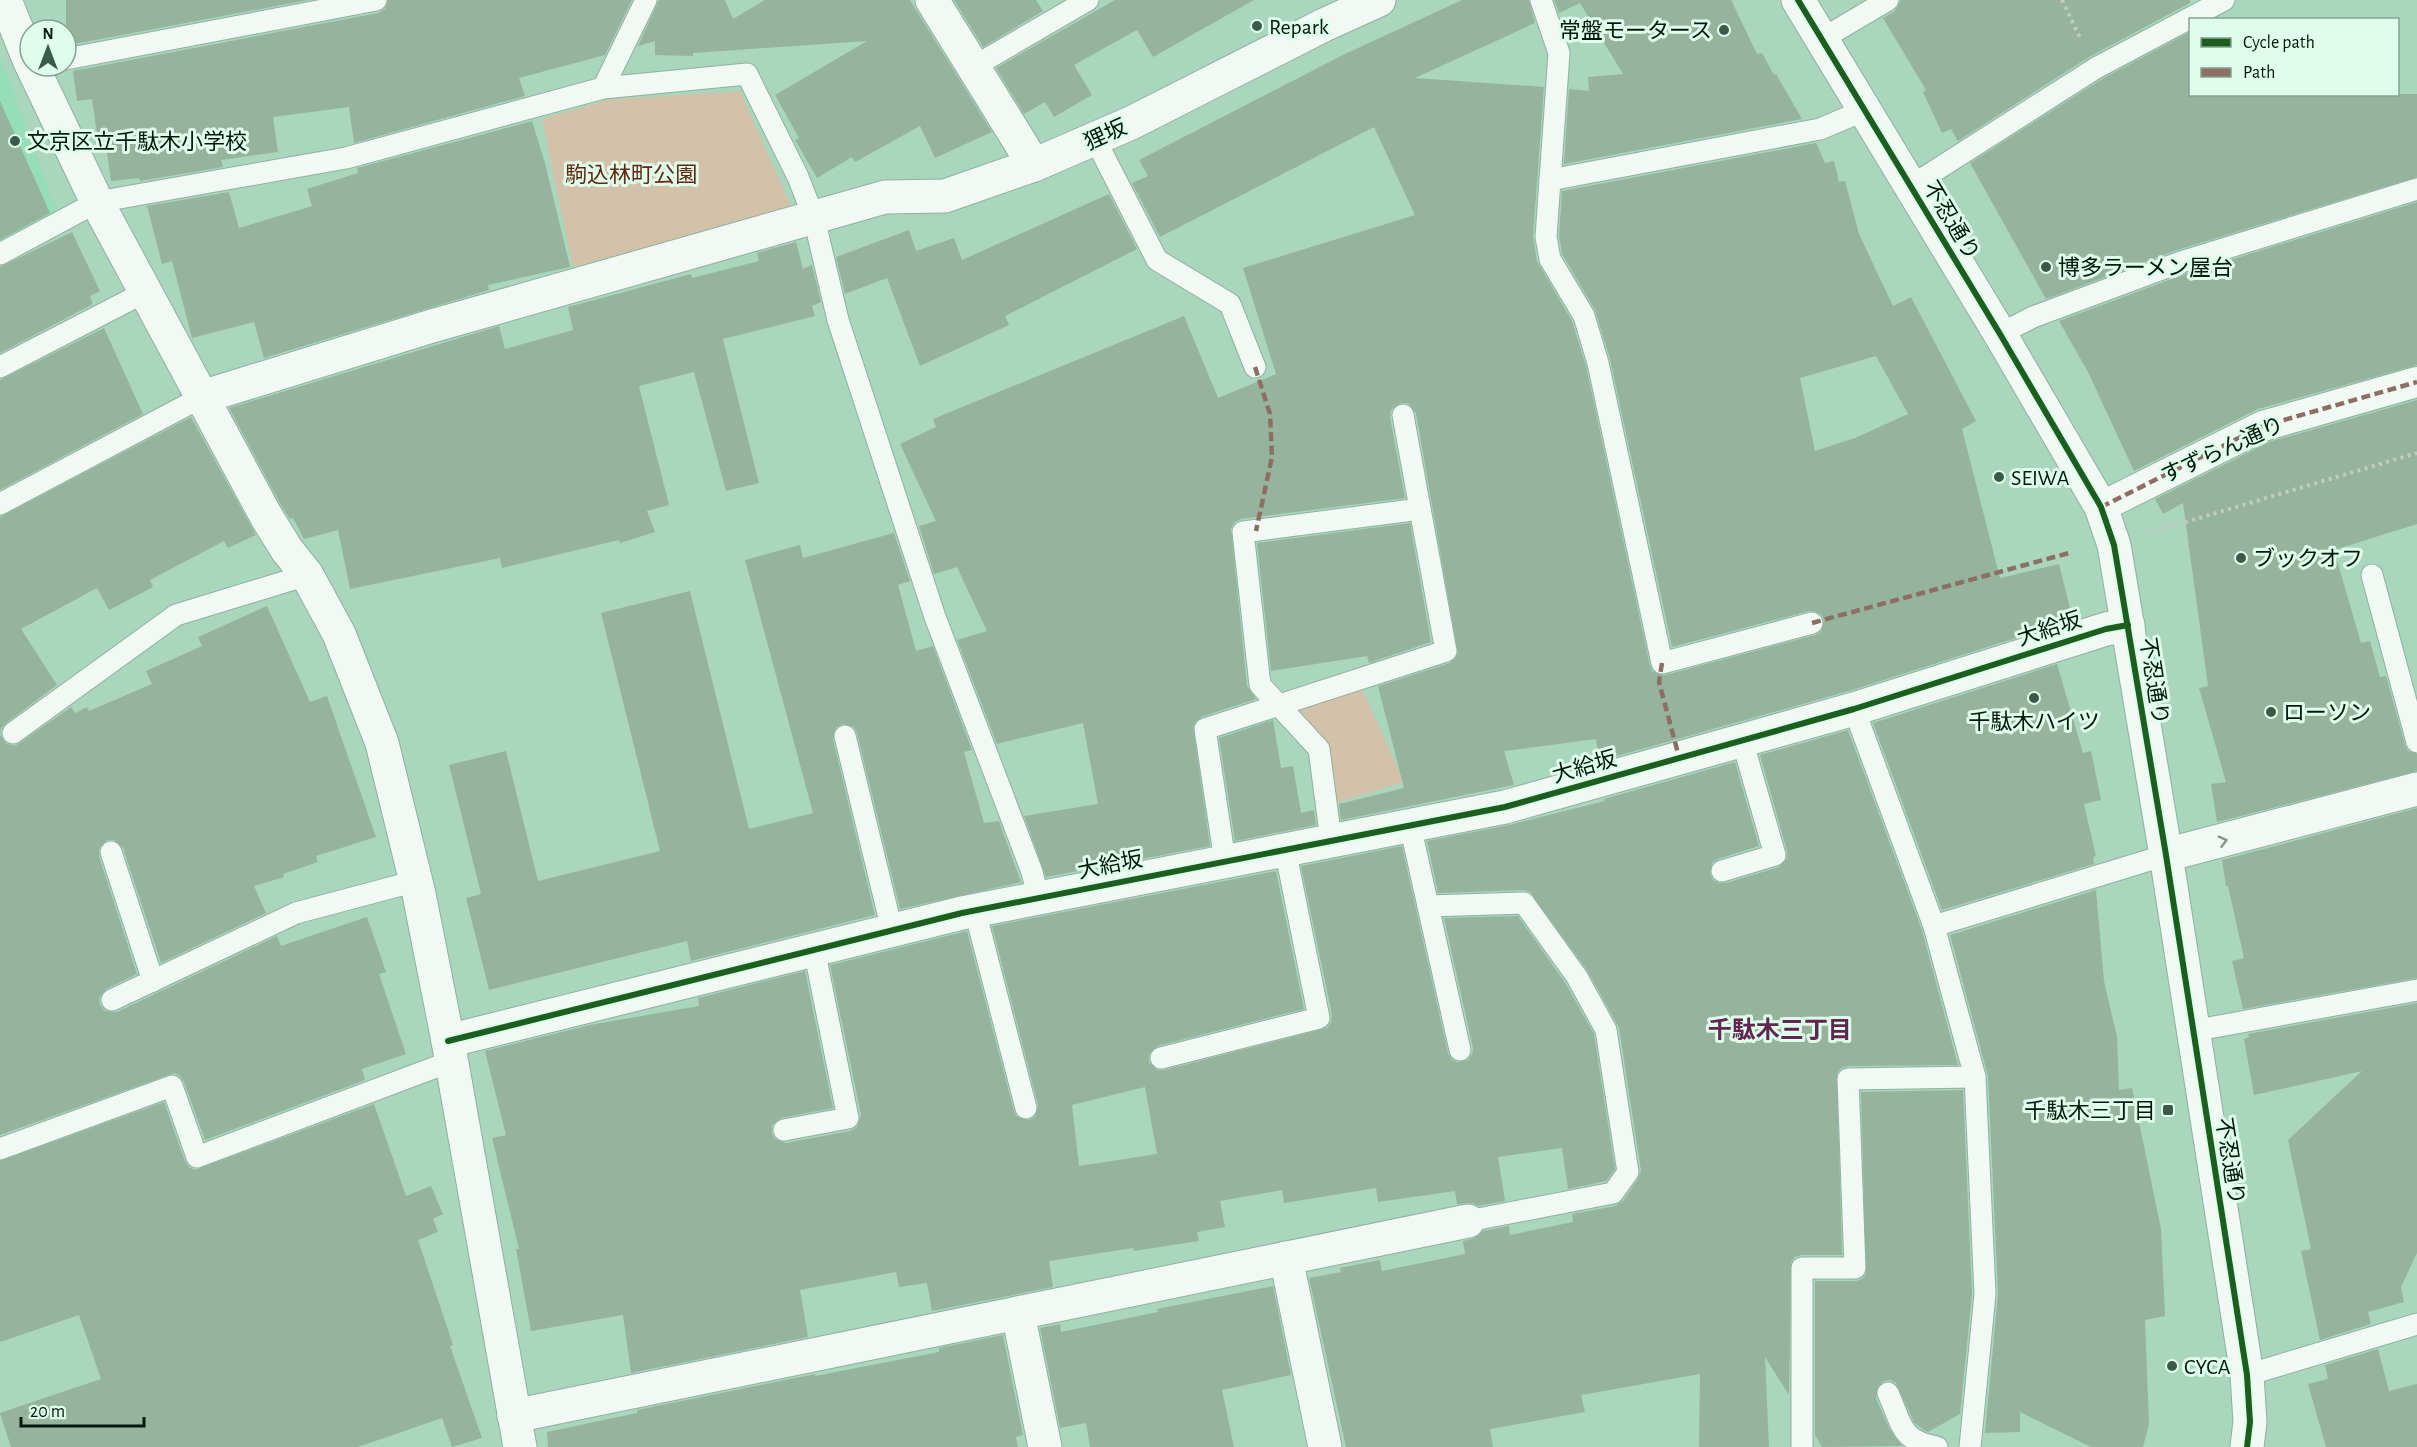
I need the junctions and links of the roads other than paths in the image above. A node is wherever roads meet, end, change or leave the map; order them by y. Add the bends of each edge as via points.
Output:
1 (5, 0) edge
2 (376, 0) edge
3 (646, 0) edge
4 (932, 0) edge
5 (1089, 0) edge
6 (1379, 0) edge
7 (1541, 0) edge
8 (1798, 0) edge
9 (1888, 0) edge
10 (2224, 0) edge
11 (2190, 18) edge
12 (2189, 19) edge
13 (18, 32) edge
14 (1822, 39) junction
15 (78, 57) edge
16 (973, 67) junction
17 (37, 78) edge
18 (603, 88) junction
19 (1865, 110) junction
20 (1095, 139) junction
21 (1034, 165) junction
22 (1550, 180) junction
23 (1911, 186) junction
24 (2417, 189) edge
25 (97, 202) junction
26 (814, 218) junction
27 (0, 254) edge
28 (147, 291) junction
29 (2001, 334) junction
30 (1255, 367) dead end
31 (0, 368) edge
32 (2417, 382) edge
33 (202, 397) junction
34 (1403, 415) dead end
35 (0, 504) edge
36 (2101, 507) junction
37 (1420, 509) junction
38 (307, 575) junction
39 (2372, 575) dead end
40 (1812, 623) dead end
41 (2128, 625) junction
42 (1280, 705) junction
43 (1854, 710) junction
44 (13, 733) dead end
45 (845, 736) dead end
46 (1742, 740) junction
47 (2417, 742) edge
48 (2417, 789) edge
49 (1410, 825) junction
50 (1331, 840) junction
51 (1285, 849) junction
52 (111, 852) dead end
53 (2166, 855) junction
54 (1225, 861) junction
55 (1722, 871) dead end
56 (416, 881) junction
57 (1038, 896) junction
58 (1428, 906) junction
59 (975, 910) junction
60 (1934, 926) junction
61 (892, 930) junction
62 (814, 949) junction
63 (153, 981) junction
64 (2417, 990) edge
65 (112, 1000) dead end
66 (2192, 1031) junction
67 (1460, 1050) dead end
68 (450, 1051) junction
69 (1161, 1058) dead end
70 (1975, 1077) junction
71 (1026, 1108) dead end
72 (784, 1130) dead end
73 (0, 1149) edge
74 (1468, 1221) joint
75 (1286, 1258) junction
76 (1018, 1313) junction
77 (2417, 1324) edge
78 (2247, 1375) junction
79 (1888, 1393) dead end
80 (517, 1432) edge
81 (1045, 1447) edge
82 (1326, 1447) edge
83 (1802, 1447) edge
84 (1937, 1447) edge
85 (1970, 1447) edge
86 (2247, 1447) edge

1 - 13 street
2 - 15 lane
3 - 18 lane
4 - 16 street
5 - 16 lane
6 - 20 street, 狸坂
7 - 22 lane via 1559,52
8 - 14 street, 不忍通り
9 - 14 lane
10 - 11 lane
12 - 23 lane via 2096,68
14 - 19 street, 不忍通り
16 - 21 street
17 - 25 street
18 - 25 lane via 346,158
18 - 26 lane via 747,74
19 - 22 lane via 1820,129
19 - 23 street, 不忍通り
20 - 21 street, 狸坂
20 - 30 lane via 1158,260 1230,304
21 - 26 street, 狸坂 via 945,196 885,197
22 - 40 lane via 1546,237 1550,259 1584,316 1598,363 1662,663
23 - 29 street, 不忍通り
24 - 29 lane via 2181,262 2033,317
25 - 27 lane
25 - 28 street
26 - 33 street, 狸坂 via 443,323
26 - 57 lane via 838,320 935,618
28 - 31 lane
28 - 33 street
29 - 36 street, 不忍通り
32 - 36 street, すずらん通り via 2263,426
33 - 35 lane
33 - 38 street via 266,516
34 - 37 lane
36 - 41 street, 不忍通り via 2114,545
37 - 42 lane via 1446,651
37 - 42 lane via 1242,532 1260,685
38 - 44 lane via 176,615
38 - 56 street via 339,634 382,743
39 - 47 lane
41 - 43 street, 大給坂
41 - 53 street, 不忍通り
42 - 50 lane via 1319,749
42 - 54 lane via 1205,729
43 - 46 street, 大給坂
43 - 60 lane
45 - 61 lane
46 - 49 street, 大給坂 via 1505,807
46 - 55 lane via 1775,855
53 -> 48 street
49 - 50 street, 大給坂
49 - 58 lane
50 - 51 street, 大給坂
51 - 54 street, 大給坂
51 - 69 lane via 1319,1018
52 - 63 lane
53 - 60 lane
53 - 66 street, 不忍通り
54 - 57 street, 大給坂
56 - 63 lane via 296,913
56 - 68 street
57 - 59 street, 大給坂
58 - 67 lane
58 - 74 lane via 1524,903 1577,977 1606,1030 1628,1172 1613,1193
59 - 61 street, 大給坂
59 - 71 lane
60 - 70 lane
61 - 62 street, 大給坂
62 - 68 street, 大給坂
62 - 72 lane via 848,1118
63 - 65 lane
64 - 66 lane
66 - 78 street, 不忍通り
68 - 73 lane via 197,1156 172,1086
68 - 80 street
70 - 83 lane via 1848,1079 1855,1268 1802,1268
70 - 85 lane via 1985,1294
74 - 75 street
75 - 76 street
75 - 82 street
76 - 80 street
76 - 81 street
77 - 78 lane
78 - 86 street, 不忍通り
79 - 84 lane via 1908,1437 1919,1444

